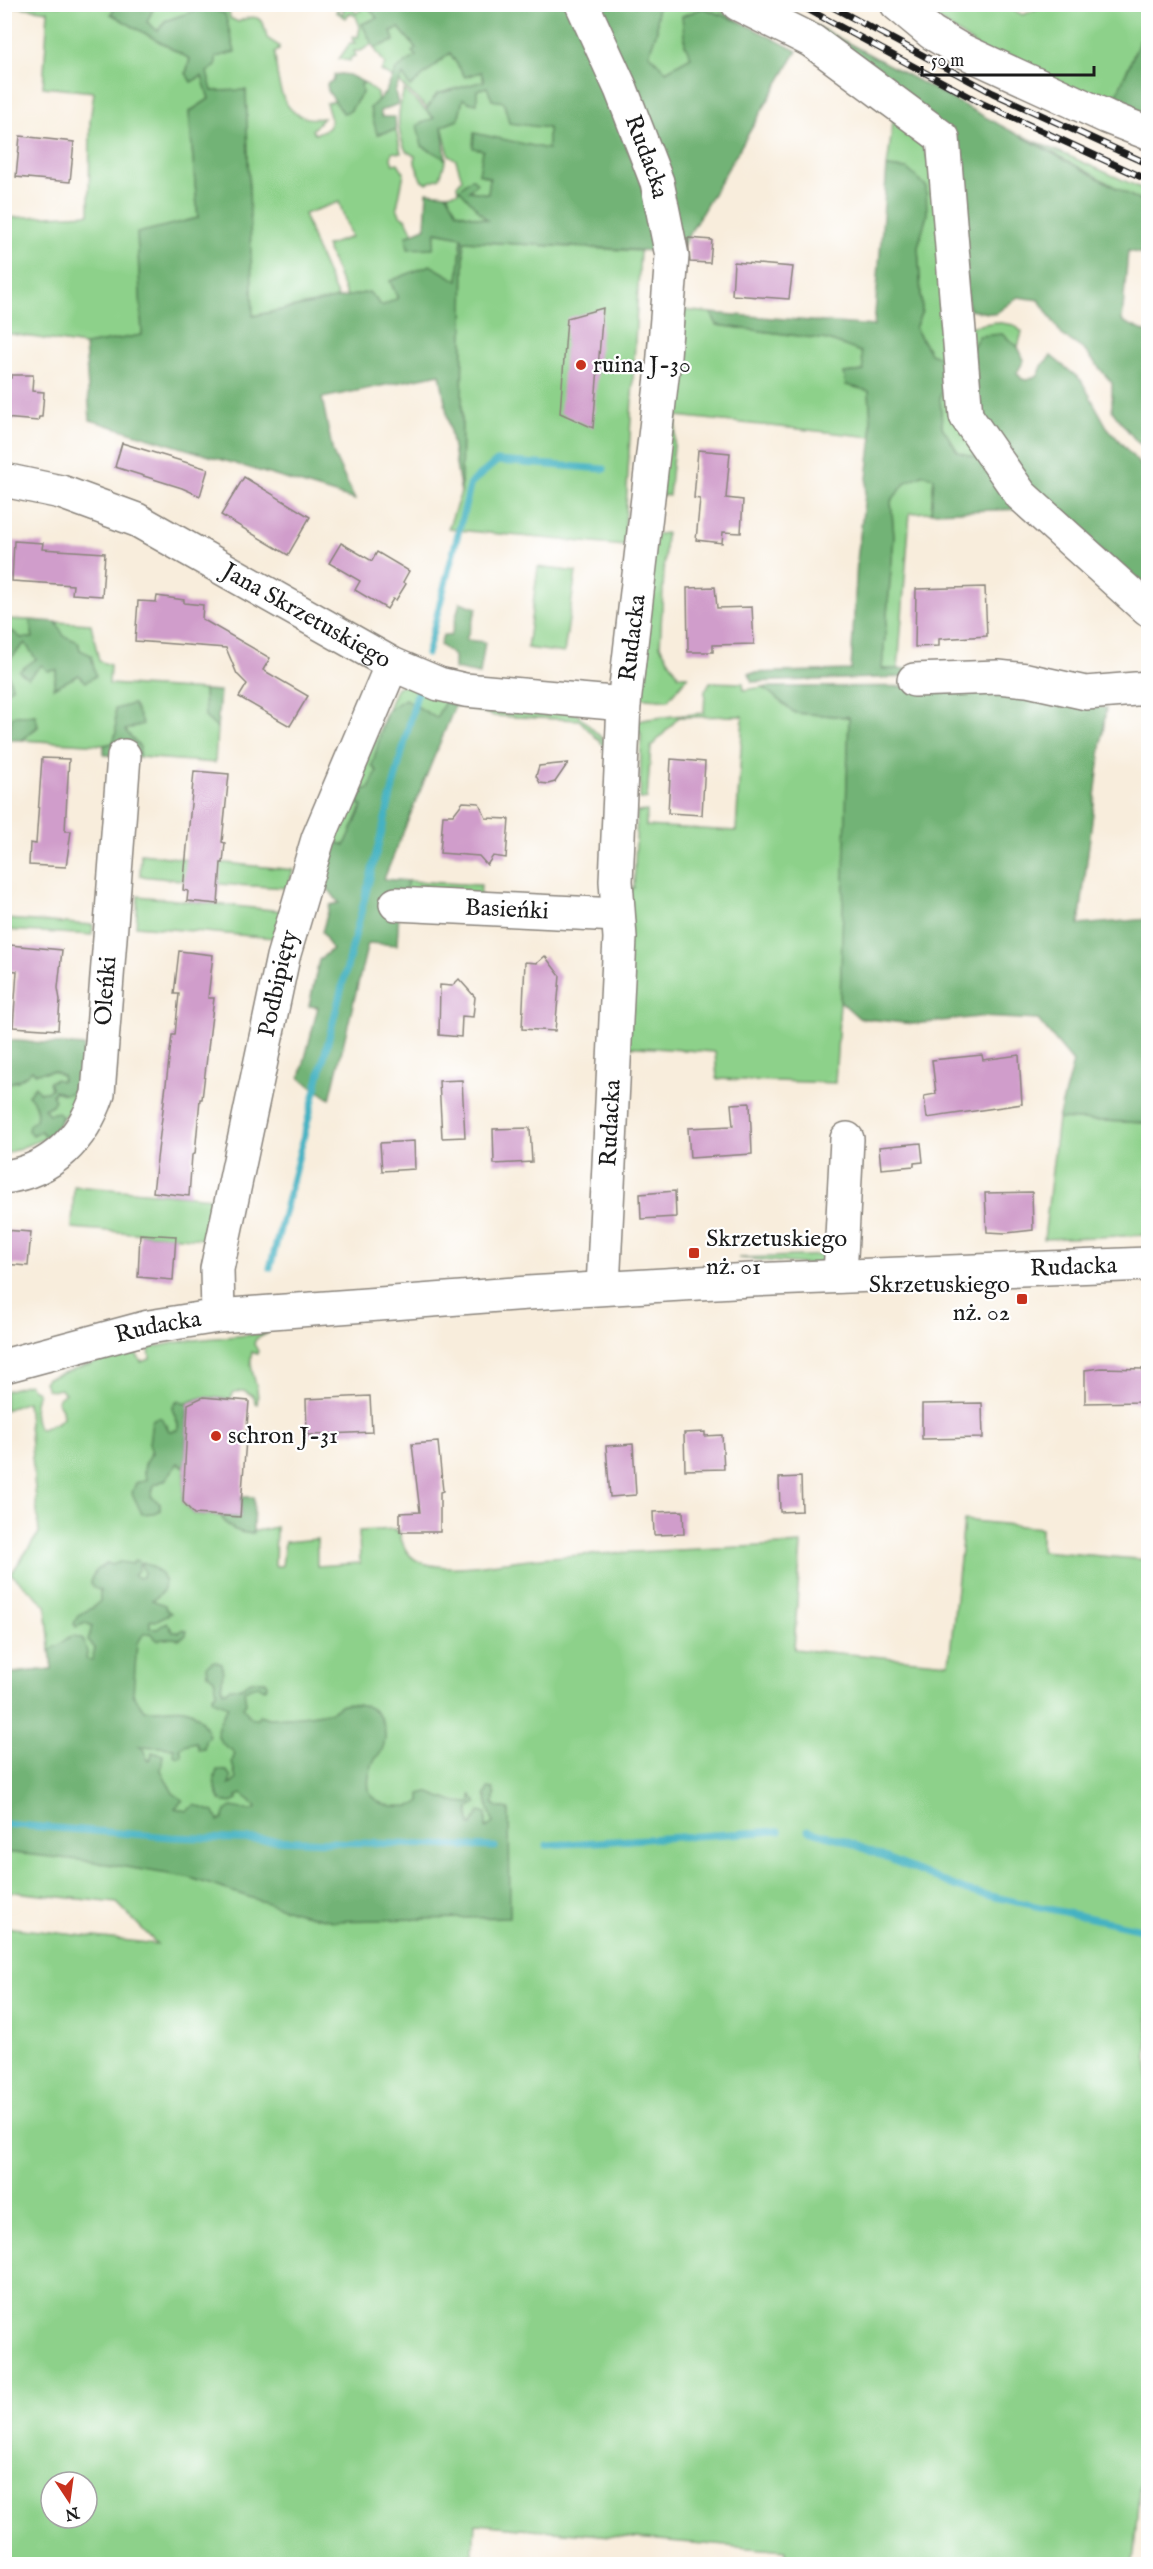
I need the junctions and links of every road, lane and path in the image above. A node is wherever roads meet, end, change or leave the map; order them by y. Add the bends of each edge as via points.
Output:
1 (582, 4) edge
2 (738, 4) edge
3 (897, 4) edge
4 (1149, 133) edge
5 (4, 480) edge
6 (1149, 610) edge
7 (392, 664) junction
8 (914, 680) dead end
9 (1149, 688) edge
10 (624, 704) junction
11 (124, 756) dead end
12 (396, 904) dead end
13 (617, 915) junction
14 (847, 1138) dead end
15 (4, 1178) edge
16 (1149, 1264) edge
17 (840, 1276) junction
18 (603, 1288) junction
19 (218, 1316) junction
20 (4, 1366) edge

1 - 10 street, Rudacka via 657,182 672,256 662,379
2 - 6 street via 812,41 943,138 966,416 1021,495
3 - 4 street via 959,49
5 - 7 street, Jana Skrzetuskiego via 61,492 137,520
7 - 10 street, Jana Skrzetuskiego via 439,684 465,690
7 - 19 street, Podbipięty via 318,839 284,957 217,1269
8 - 9 street via 998,676 1086,693
10 - 13 street, Rudacka
11 - 15 street, Oleńki via 99,1094 79,1132 57,1157 36,1170
12 - 13 street, Basieńki
13 - 18 street, Rudacka via 620,938
14 - 17 street
16 - 17 street, Rudacka
17 - 18 street, Rudacka
18 - 19 street, Rudacka
19 - 20 street, Rudacka via 149,1327

